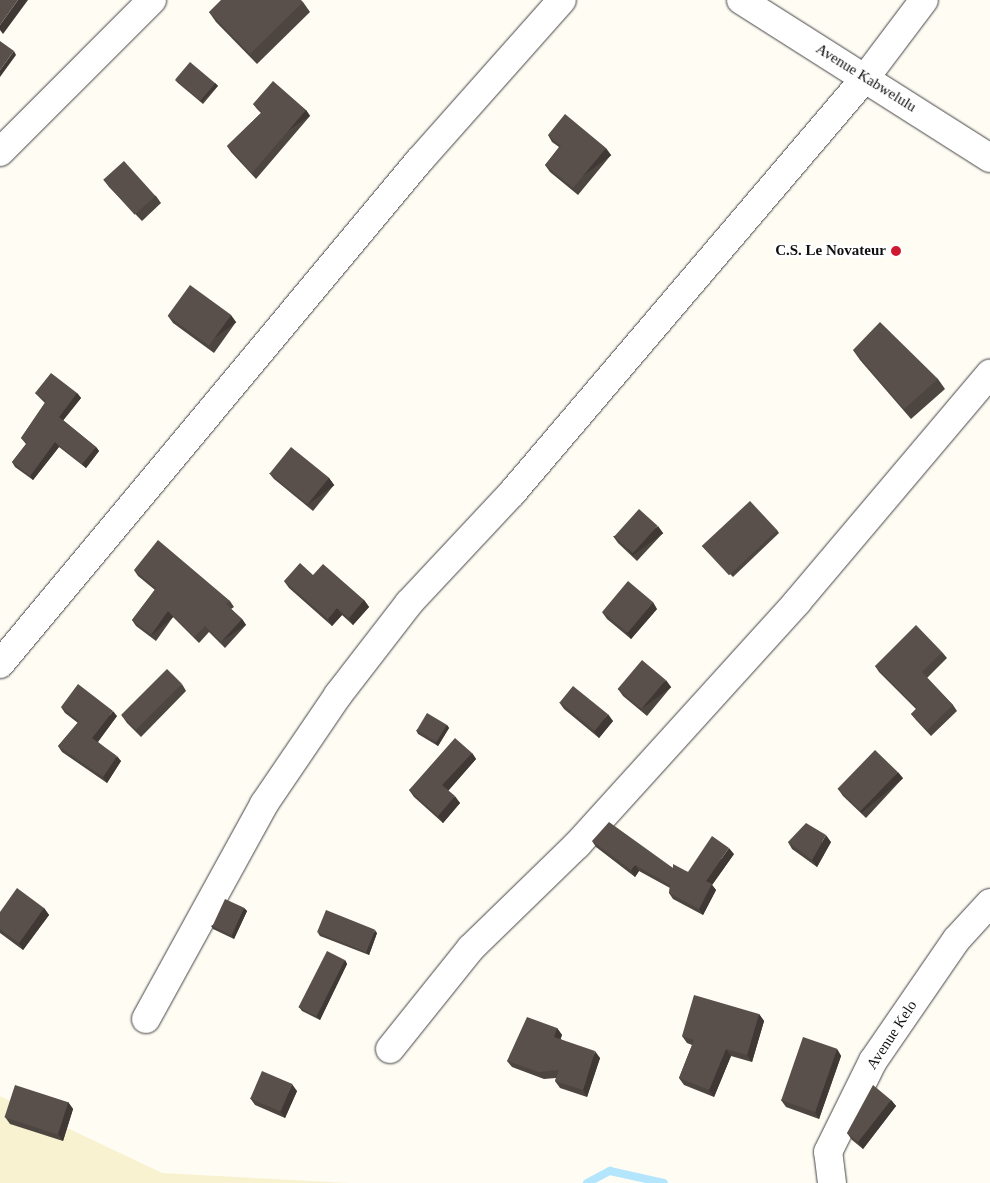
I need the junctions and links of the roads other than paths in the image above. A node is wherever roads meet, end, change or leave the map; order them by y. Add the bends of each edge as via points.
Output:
1 (152, 0) edge
2 (562, 0) edge
3 (741, 0) edge
4 (924, 0) edge
5 (866, 77) junction
6 (0, 152) edge
7 (990, 158) edge
8 (990, 374) edge
9 (0, 664) edge
10 (990, 903) edge
11 (146, 1019) dead end
12 (390, 1049) dead end
13 (832, 1183) edge

1 - 6 street
2 - 9 street via 419,161
3 - 5 street, Avenue Kabwelulu
4 - 5 street
5 - 7 street, Avenue Kabwelulu
5 - 11 street via 512,493 409,603 338,695 264,804
8 - 12 street via 797,602 578,845 471,948
10 - 13 street, Avenue Kelo via 957,938 873,1061 828,1152

